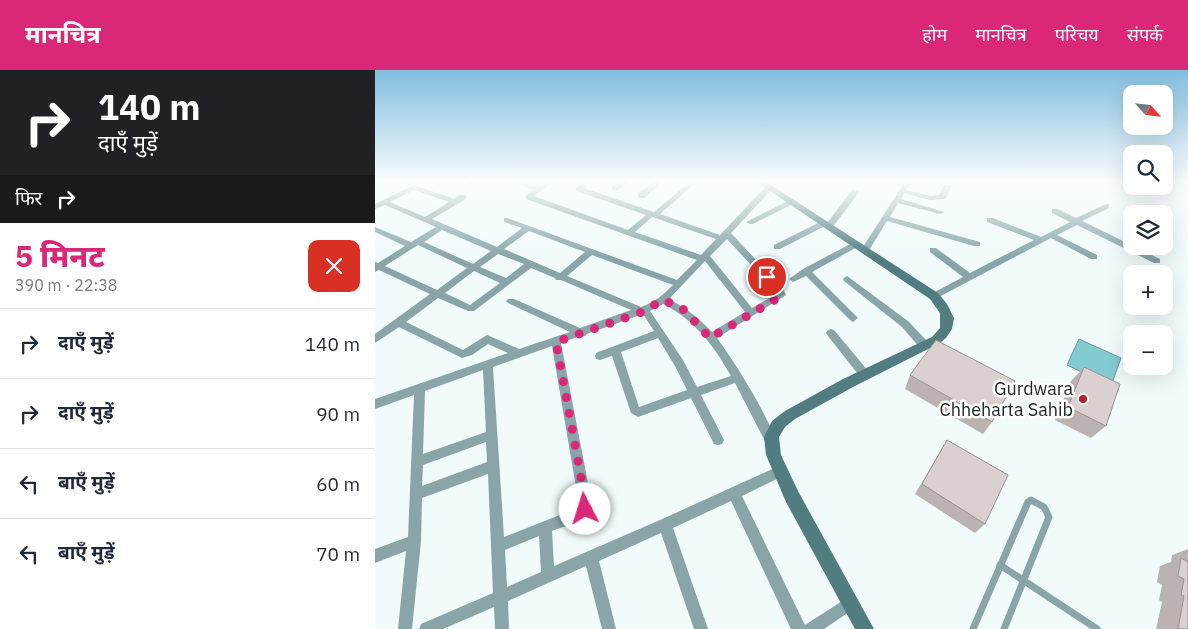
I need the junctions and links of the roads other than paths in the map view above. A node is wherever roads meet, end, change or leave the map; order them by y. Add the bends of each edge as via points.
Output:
1 (393, 206) edge
2 (448, 206) edge
3 (554, 206) edge
4 (630, 206) edge
5 (662, 206) edge
6 (752, 206) edge
7 (784, 206) edge
8 (799, 206) edge
9 (843, 206) edge
10 (893, 206) edge
11 (919, 206) edge
12 (1106, 206) dead end
13 (1055, 211) dead end
14 (940, 212) dead end
15 (653, 214) junction
16 (886, 218) junction
17 (425, 220) junction
18 (507, 220) dead end
19 (990, 220) dead end
20 (1077, 221) junction
21 (750, 222) dead end
22 (827, 224) junction
23 (441, 227) junction
24 (528, 228) junction
25 (375, 229) edge
26 (629, 233) junction
27 (1051, 235) junction
28 (725, 236) junction
29 (1041, 240) junction
30 (415, 244) junction
31 (977, 244) dead end
32 (777, 247) dead end
33 (860, 247) junction
34 (496, 250) junction
35 (933, 250) dead end
36 (590, 252) junction
37 (1094, 257) dead end
38 (704, 258) junction
39 (1157, 261) dead end
40 (529, 265) junction
41 (376, 267) edge
42 (473, 267) junction
43 (806, 271) junction
44 (559, 278) junction
45 (970, 278) junction
46 (793, 279) dead end
47 (847, 279) dead end
48 (506, 282) junction
49 (679, 284) junction
50 (437, 294) junction
51 (934, 296) junction
52 (663, 300) junction
53 (511, 301) dead end
54 (643, 311) junction
55 (751, 313) junction
56 (853, 318) dead end
57 (398, 322) junction
58 (582, 333) junction
59 (660, 333) junction
60 (831, 333) dead end
61 (710, 338) junction
62 (375, 339) edge
63 (556, 342) junction
64 (925, 346) junction
65 (615, 350) junction
66 (519, 354) junction
67 (600, 356) dead end
68 (488, 364) junction
69 (865, 375) junction
70 (737, 378) junction
71 (420, 388) junction
72 (696, 393) junction
73 (375, 404) edge
74 (491, 435) junction
75 (719, 440) dead end
76 (771, 441) junction
77 (417, 462) junction
78 (493, 466) junction
79 (781, 471) junction
80 (734, 493) junction
81 (416, 494) junction
82 (665, 525) junction
83 (545, 528) junction
84 (414, 541) junction
85 (498, 546) junction
86 (375, 556) edge
87 (591, 557) junction
88 (1001, 565) junction
89 (548, 575) junction
90 (1023, 581) junction
91 (499, 596) junction
92 (850, 603) junction
93 (405, 629) edge
94 (426, 629) edge
95 (502, 629) edge
96 (609, 629) edge
97 (701, 629) edge
98 (799, 629) edge
99 (811, 629) edge
100 (865, 629) edge
101 (973, 629) edge
102 (1004, 629) edge
103 (1097, 629) edge

1 - 17 street
2 - 17 street
3 - 26 street
4 - 15 street
5 - 15 street
6 - 28 street
7 - 21 street
8 - 22 street
9 - 22 street
10 - 16 street
11 - 14 street
12 - 20 street
13 - 20 street
15 - 26 street
15 - 28 street
16 - 31 street
16 - 33 street
17 - 23 street
18 - 24 street
19 - 29 street
20 - 27 street
20 - 39 street
22 - 32 street
22 - 33 street
23 - 30 street
23 - 34 street
24 - 34 street
24 - 36 street
25 - 30 street
26 - 38 street
27 - 29 street
27 - 37 street
28 - 38 street
28 - 55 street via 780,292 778,298
29 - 45 street
30 - 41 street
30 - 42 street
33 - 43 street
33 - 51 street
34 - 40 street
34 - 42 street
35 - 45 street
36 - 44 street
36 - 49 street
38 - 49 street
38 - 55 street
40 - 44 street
40 - 48 street
41 - 50 street
42 - 48 street
42 - 50 street
43 - 46 street
43 - 56 street
44 - 54 street
45 - 51 street
47 - 64 street via 905,324
48 - 50 street via 471,309
49 - 52 street
50 - 57 street
51 - 64 street via 946,310 948,325 943,335
52 - 54 street
52 - 61 street via 682,308
53 - 58 street
54 - 58 street
54 - 59 street
55 - 61 street
57 - 62 street
57 - 66 street via 462,354 490,339
58 - 63 street
59 - 65 street
59 - 72 street
60 - 69 street
61 - 70 street
63 - 66 street
63 - 83 street via 586,504 579,514
64 - 69 street
65 - 67 street
65 - 72 street via 638,412
66 - 68 street
68 - 71 street
68 - 74 street
69 - 76 street via 781,421 774,429
70 - 72 street
70 - 76 street
71 - 73 street
71 - 77 street
72 - 75 street
74 - 77 street
74 - 78 street
76 - 79 street
77 - 81 street
78 - 81 street
78 - 85 street
79 - 80 street
79 - 92 street
80 - 82 street
80 - 98 street
81 - 84 street
82 - 87 street
82 - 97 street
83 - 85 street
83 - 89 street
84 - 86 street
84 - 93 street
85 - 91 street
87 - 89 street
87 - 96 street
88 - 90 lane
88 - 90 lane via 1028,502 1036,501 1044,507 1049,518
88 - 101 lane
89 - 91 street
90 - 102 lane
90 - 103 lane
91 - 94 street
91 - 95 street
92 - 99 street
92 - 100 street

